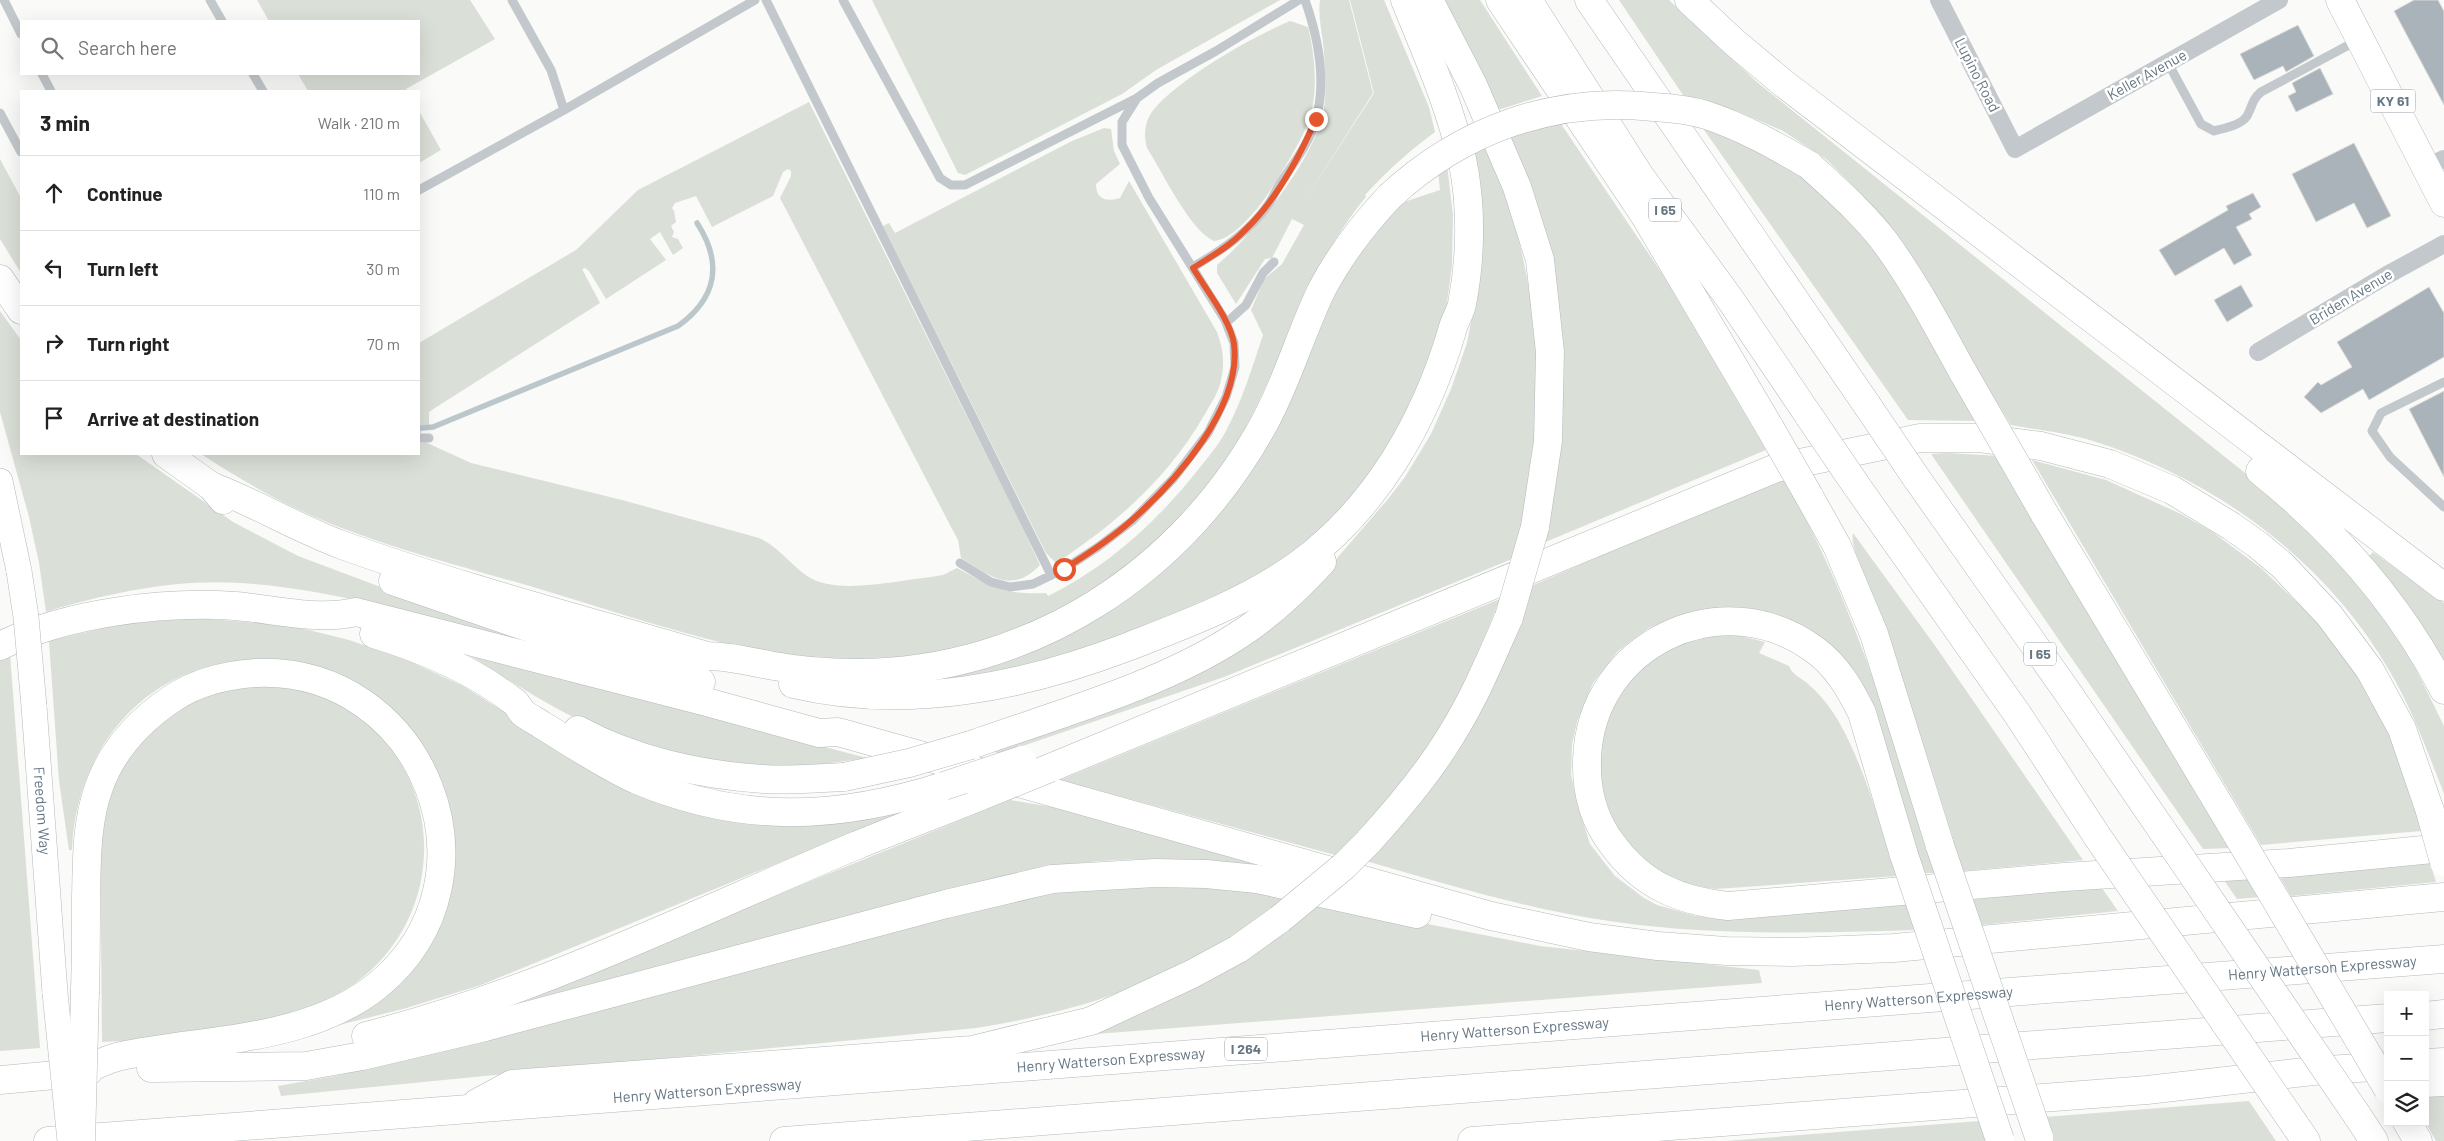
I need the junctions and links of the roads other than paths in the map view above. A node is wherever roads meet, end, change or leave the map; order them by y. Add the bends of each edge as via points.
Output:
1 (4, 0) edge
2 (210, 0) edge
3 (512, 0) edge
4 (755, 0) edge
5 (766, 0) edge
6 (843, 0) edge
7 (1298, 0) edge
8 (1305, 0) edge
9 (1405, 0) edge
10 (1430, 0) edge
11 (1500, 0) edge
12 (1528, 0) edge
13 (1590, 0) edge
14 (1689, 0) edge
15 (1939, 0) edge
16 (2279, 0) edge
17 (2340, 0) edge
18 (221, 20) edge
19 (20, 32) edge
20 (2360, 39) junction
21 (2168, 63) junction
22 (43, 75) edge
23 (253, 75) edge
24 (50, 90) edge
25 (261, 90) edge
26 (1137, 98) junction
27 (564, 110) junction
28 (0, 113) edge
29 (2016, 149) joint
30 (20, 150) edge
31 (2435, 163) edge
32 (420, 189) edge
33 (2444, 203) edge
34 (2444, 244) edge
35 (1274, 262) dead end
36 (1193, 268) junction
37 (0, 280) edge
38 (20, 309) edge
39 (2079, 310) junction
40 (1460, 314) junction
41 (1226, 323) junction
42 (2258, 352) dead end
43 (2444, 382) edge
44 (420, 438) edge
45 (429, 438) dead end
46 (167, 455) edge
47 (0, 481) edge
48 (211, 486) junction
49 (2444, 507) edge
50 (960, 563) dead end
51 (1051, 575) junction
52 (2444, 587) edge
53 (337, 617) junction
54 (0, 646) edge
55 (707, 656) junction
56 (2444, 690) edge
57 (515, 702) junction
58 (838, 732) junction
59 (1121, 738) junction
60 (1019, 771) junction
61 (2444, 848) edge
62 (2444, 862) edge
63 (2444, 897) edge
64 (1491, 916) junction
65 (2444, 959) edge
66 (2444, 1014) edge
67 (2429, 1016) edge
68 (2384, 1018) edge
69 (2444, 1062) edge
70 (2429, 1063) edge
71 (2384, 1066) edge
72 (151, 1068) junction
73 (77, 1073) junction
74 (2276, 1075) junction
75 (0, 1080) edge
76 (2384, 1082) edge
77 (2429, 1082) edge
78 (2444, 1082) edge
79 (2384, 1083) edge
80 (467, 1108) junction
81 (2409, 1126) edge
82 (2300, 1133) edge
83 (2040, 1139) edge
84 (48, 1141) edge
85 (70, 1141) edge
86 (80, 1141) edge
87 (784, 1141) edge
88 (1472, 1141) edge
89 (2000, 1141) edge
90 (2374, 1141) edge
91 (2418, 1141) edge

1 - 19 lane
2 - 18 lane
3 - 27 lane via 551,70
4 - 27 lane
5 - 51 lane
6 - 26 lane via 940,178 951,185 965,185
7 - 26 lane
8 - 36 lane via 1315,29 1321,73 1316,119 1294,164 1270,202 1243,233
9 - 40 main road via 1446,102 1462,160 1468,234
10 - 80 main road, bridge via 1473,85 1517,187 1540,260 1550,352 1548,441 1535,527 1509,617 1479,686 1420,781 1368,842 1280,919 1238,949 1091,1021 972,1050 512,1084
11 - 83 main road, bridge via 1645,216 1837,546 1874,634 1940,846
12 - 82 main road, I 65, bridge via 1640,176 1730,299 2018,715
13 - 90 main road, I 65, bridge
14 - 39 main road via 1783,83
15 - 29 street, Lupino Road
16 - 21 street, Keller Avenue
17 - 20 main road, KY 61
20 - 21 lane via 2261,92 2254,98 2249,114 2234,125 2214,131 2201,124
20 - 31 main road, KY 61
21 - 29 street, Keller Avenue
22 - 24 lane
23 - 25 lane
26 - 36 lane via 1122,122 1122,145 1149,198
27 - 32 lane
28 - 30 lane
31 - 33 main road, KY 61
34 - 42 street, Briden Avenue
35 - 41 lane via 1263,273 1246,305
36 - 41 lane
37 - 38 main road
39 - 52 main road
39 - 56 main road via 2145,379 2328,531 2376,584 2408,627
40 - 55 main road via 1423,411 1389,470 1339,529 1300,563 1245,599 1075,666 1026,681 972,690 916,695 823,690 718,665
40 - 57 main road, bridge via 1462,328 1456,354 1422,436 1373,507 1295,591 1237,636 1164,676 971,745 909,764 844,777 764,780 651,760 583,733 529,704
41 - 51 lane via 1234,343 1235,367 1226,398 1208,433 1173,479 1132,521 1098,548
43 - 49 lane via 2381,413 2372,431 2390,457
44 - 45 lane
46 - 48 main road
47 - 85 main road, Freedom Way, bridge via 26,617 55,993
48 - 55 main road via 238,496 298,528 385,560
48 - 58 main road via 232,510 313,554 823,722
50 - 51 lane via 991,582 1010,587 1033,584
53 - 54 main road via 232,606 166,606 97,615 18,637
53 - 57 main road via 352,627 398,642 463,670
53 - 58 main road via 356,612 820,733
55 - 76 main road, bridge via 727,656 772,666 826,672 895,672 995,652 1062,623 1146,569 1177,541 1231,476 1267,418 1332,271 1352,240 1389,197 1426,165 1480,133 1542,112 1590,105 1632,104 1705,115 1745,130 1808,166 1840,194 1884,241 1932,316 2044,513
57 - 60 main road, bridge via 523,712 561,737 636,779 709,804 756,811 805,813 866,807 944,786
58 - 60 main road
59 - 60 main road, bridge via 1050,768
59 - 60 main road via 1055,749
59 - 62 main road, bridge via 1776,468 1920,438 1979,438 2041,446 2126,470 2201,506 2282,565 2329,615 2370,670 2402,729
60 - 64 main road
60 - 72 main road, bridge via 981,796 855,846 563,972 466,1009 300,1050 237,1061
61 - 89 main road, bridge via 2289,863 2064,877 1728,906 1706,904 1670,894 1637,873 1608,838 1598,820 1588,788 1587,750 1605,692 1623,668 1647,647 1680,629 1720,621 1770,626 1816,650 1851,692 1862,713 1904,855
63 - 64 main road via 1904,947 1802,952 1658,946 1589,937
64 - 72 main road via 1427,916 1257,879 1206,874 1155,872 1052,879 946,904 494,1025 362,1056 306,1066
65 - 80 main road, Henry Watterson Expressway / I 264
66 - 67 main road
68 - 87 main road
69 - 70 main road
71 - 74 main road
72 - 73 main road
73 - 75 main road
73 - 86 main road, bridge via 118,1056 239,1040 334,1012 379,984 397,966 421,931 433,901 441,867 439,825 426,777 415,757 384,719 360,701 319,681 270,673 220,678 180,694 158,708 125,740 100,784 87,848 85,991
74 - 79 main road via 2328,1085
74 - 88 main road via 2147,1090
77 - 78 main road
80 - 84 main road, Henry Watterson Expressway / I 264
81 - 91 main road

